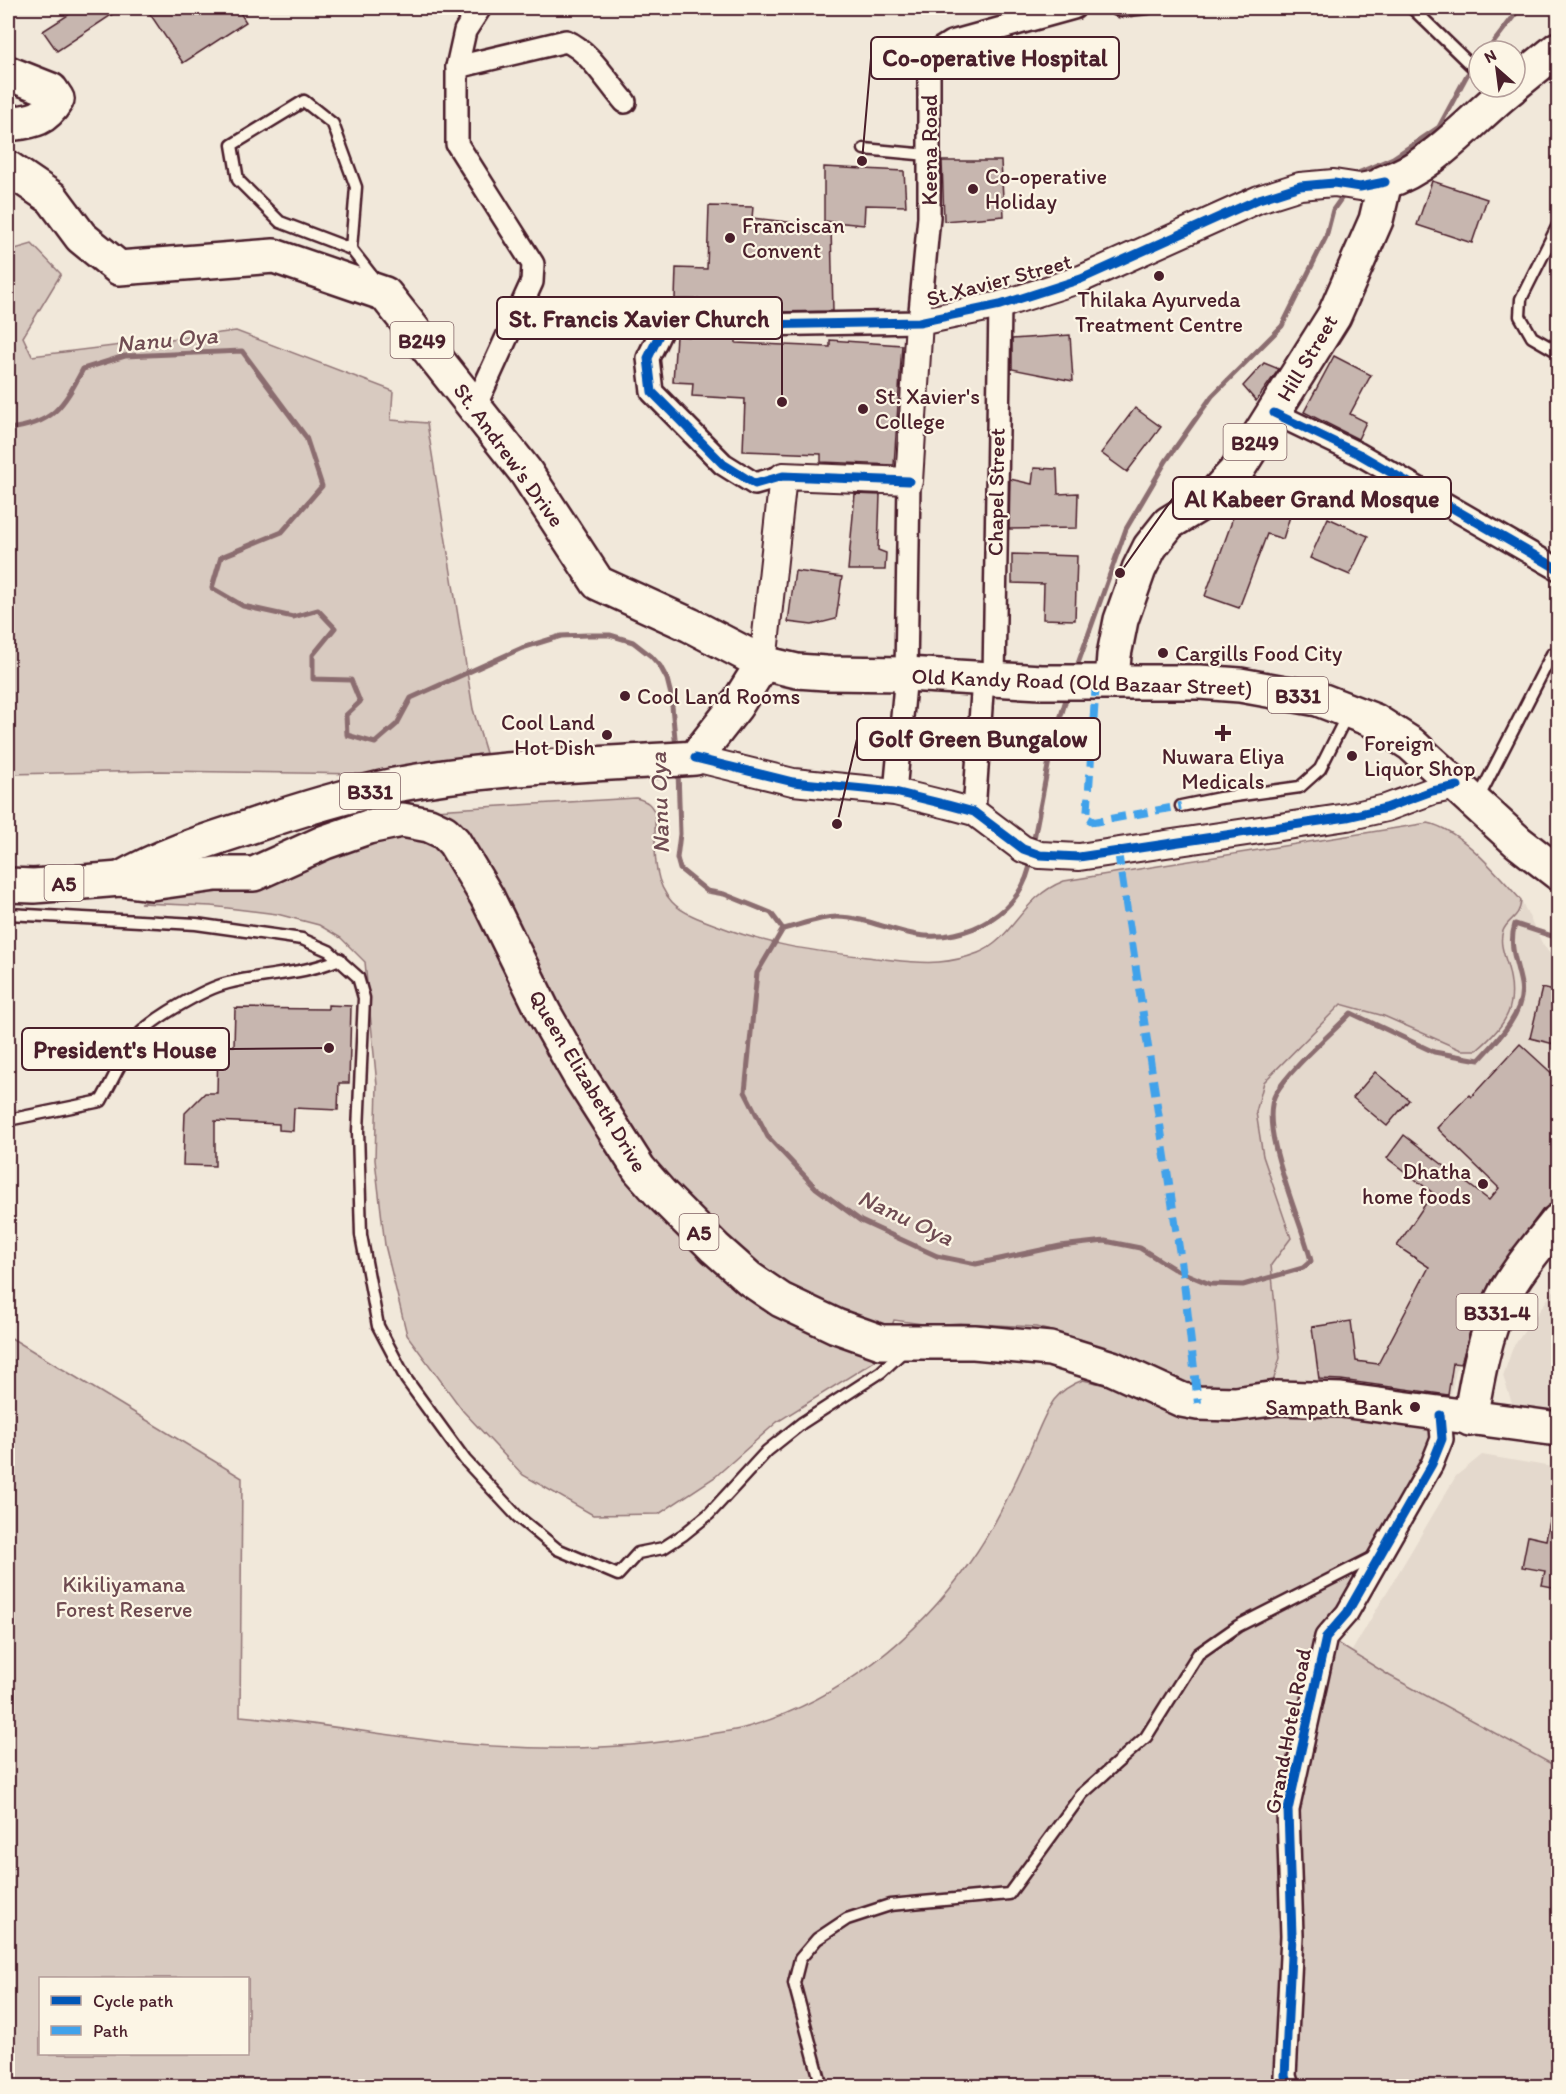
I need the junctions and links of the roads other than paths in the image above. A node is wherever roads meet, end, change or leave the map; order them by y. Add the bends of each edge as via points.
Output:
1 (480, 8) edge
2 (1074, 8) edge
3 (1113, 8) edge
4 (1149, 8) edge
5 (1412, 8) edge
6 (1558, 49) edge
7 (1467, 60) edge
8 (457, 67) junction
9 (1527, 68) edge
10 (8, 73) edge
11 (1486, 99) edge
12 (625, 102) dead end
13 (8, 124) edge
14 (864, 149) dead end
15 (928, 155) junction
16 (8, 168) edge
17 (1373, 184) junction
18 (1558, 225) edge
19 (351, 249) junction
20 (385, 294) junction
21 (1000, 304) junction
22 (919, 322) junction
23 (1558, 352) edge
24 (475, 407) junction
25 (1274, 412) junction
26 (783, 476) junction
27 (909, 481) junction
28 (1558, 569) edge
29 (1552, 654) dead end
30 (763, 663) junction
31 (906, 674) junction
32 (989, 679) junction
33 (1104, 682) junction
34 (1350, 710) junction
35 (692, 758) junction
36 (895, 792) junction
37 (1467, 794) junction
38 (1181, 806) dead end
39 (974, 812) junction
40 (1558, 873) edge
41 (120, 879) junction
42 (8, 885) edge
43 (8, 914) edge
44 (340, 959) junction
45 (8, 1120) edge
46 (1558, 1221) edge
47 (913, 1344) junction
48 (1455, 1417) junction
49 (1558, 1429) edge
50 (1382, 1551) junction
51 (819, 2086) edge
52 (1288, 2086) edge

1 - 8 street via 469,20
2 - 15 street, Keena Road via 951,42 940,49 929,74
3 - 4 lane
5 - 7 lane
6 - 9 main road
8 - 12 street via 566,41 586,56
8 - 24 street via 457,144 533,264 532,282
10 - 13 main road via 51,90 57,99 49,113
11 - 17 main road via 1426,160 1406,175
14 - 15 lane
15 - 22 street, Keena Road via 929,217
16 - 20 main road, B249 via 52,198 81,237 119,268 274,256
17 - 21 street, St.Xavier Street via 1316,184 1259,199 1081,279
17 - 25 main road, Hill Street / B249 via 1376,220 1334,316
18 - 23 lane via 1521,299 1520,316 1532,337
19 - 19 lane via 280,222 238,180 232,145 304,101 333,124 356,187
19 - 20 lane
20 - 24 main road, St. Andrew's Drive / B249
21 - 22 street, St.Xavier Street
21 - 32 street, Chapel Street
22 - 26 street, St.Xavier Street via 753,325 675,320 663,327 648,358 652,392 723,464 755,484
22 - 27 street
24 - 30 main road, St. Andrew's Drive / B249 via 525,471 598,583
25 - 28 street via 1359,454
25 - 33 main road, Hill Street / B249 via 1224,485 1200,506 1169,523 1150,547 1120,620
26 - 27 street
26 - 30 street
27 - 31 street
29 - 37 lane
30 - 31 main road, Old Kandy Road (Old Bazaar Street) / B331 via 797,671
30 - 35 main road via 736,706
31 - 32 main road, Old Kandy Road (Old Bazaar Street) / B331
31 - 36 street
32 - 33 main road, Old Kandy Road (Old Bazaar Street) / B331
32 - 39 street, Chapel Street
33 - 34 main road, Old Kandy Road (Old Bazaar Street) / B331 via 1240,685 1318,699
34 - 37 main road, Old Kandy Road (Old Bazaar Street) / B331 via 1412,744
34 - 38 lane via 1320,769 1300,787
35 - 36 street via 793,782
35 - 41 main road, B331 via 486,773 364,792 201,843 154,860
36 - 39 street
37 - 39 street via 1432,790 1386,808 1314,823 1088,856 1031,852
37 - 40 main road, Old Kandy Road (Old Bazaar Street) / B331
41 - 42 main road, A5
41 - 47 main road, Queen Elizabeth Drive / A5 via 151,883 216,874 254,874 325,842 388,822 417,821 438,828 454,842 487,897 544,1013 652,1185 732,1263 781,1300 869,1339
43 - 44 lane via 196,924 302,939
44 - 45 lane via 307,971 227,983 208,990 138,1035 101,1101
44 - 47 lane via 358,976 364,998 358,1131 360,1235 378,1326 406,1379 465,1460 518,1517 557,1549 618,1575 638,1553 663,1548 684,1534 709,1514 767,1451 802,1423 881,1372
46 - 48 main road, B331-4 via 1520,1270 1502,1301
47 - 48 main road, Queen Elizabeth Drive / A5 via 974,1342 1050,1350 1112,1368 1182,1400 1198,1403 1341,1400
48 - 49 main road, Queen Elizabeth Drive / A5
48 - 50 street, Grand Hotel Road
50 - 51 lane via 1238,1626 1198,1654 1146,1737 1082,1794 1009,1894 890,1905 847,1919 817,1939 800,1959 794,1983
50 - 52 street, Grand Hotel Road via 1347,1613 1326,1637 1288,1810 1292,1936 1285,2076

